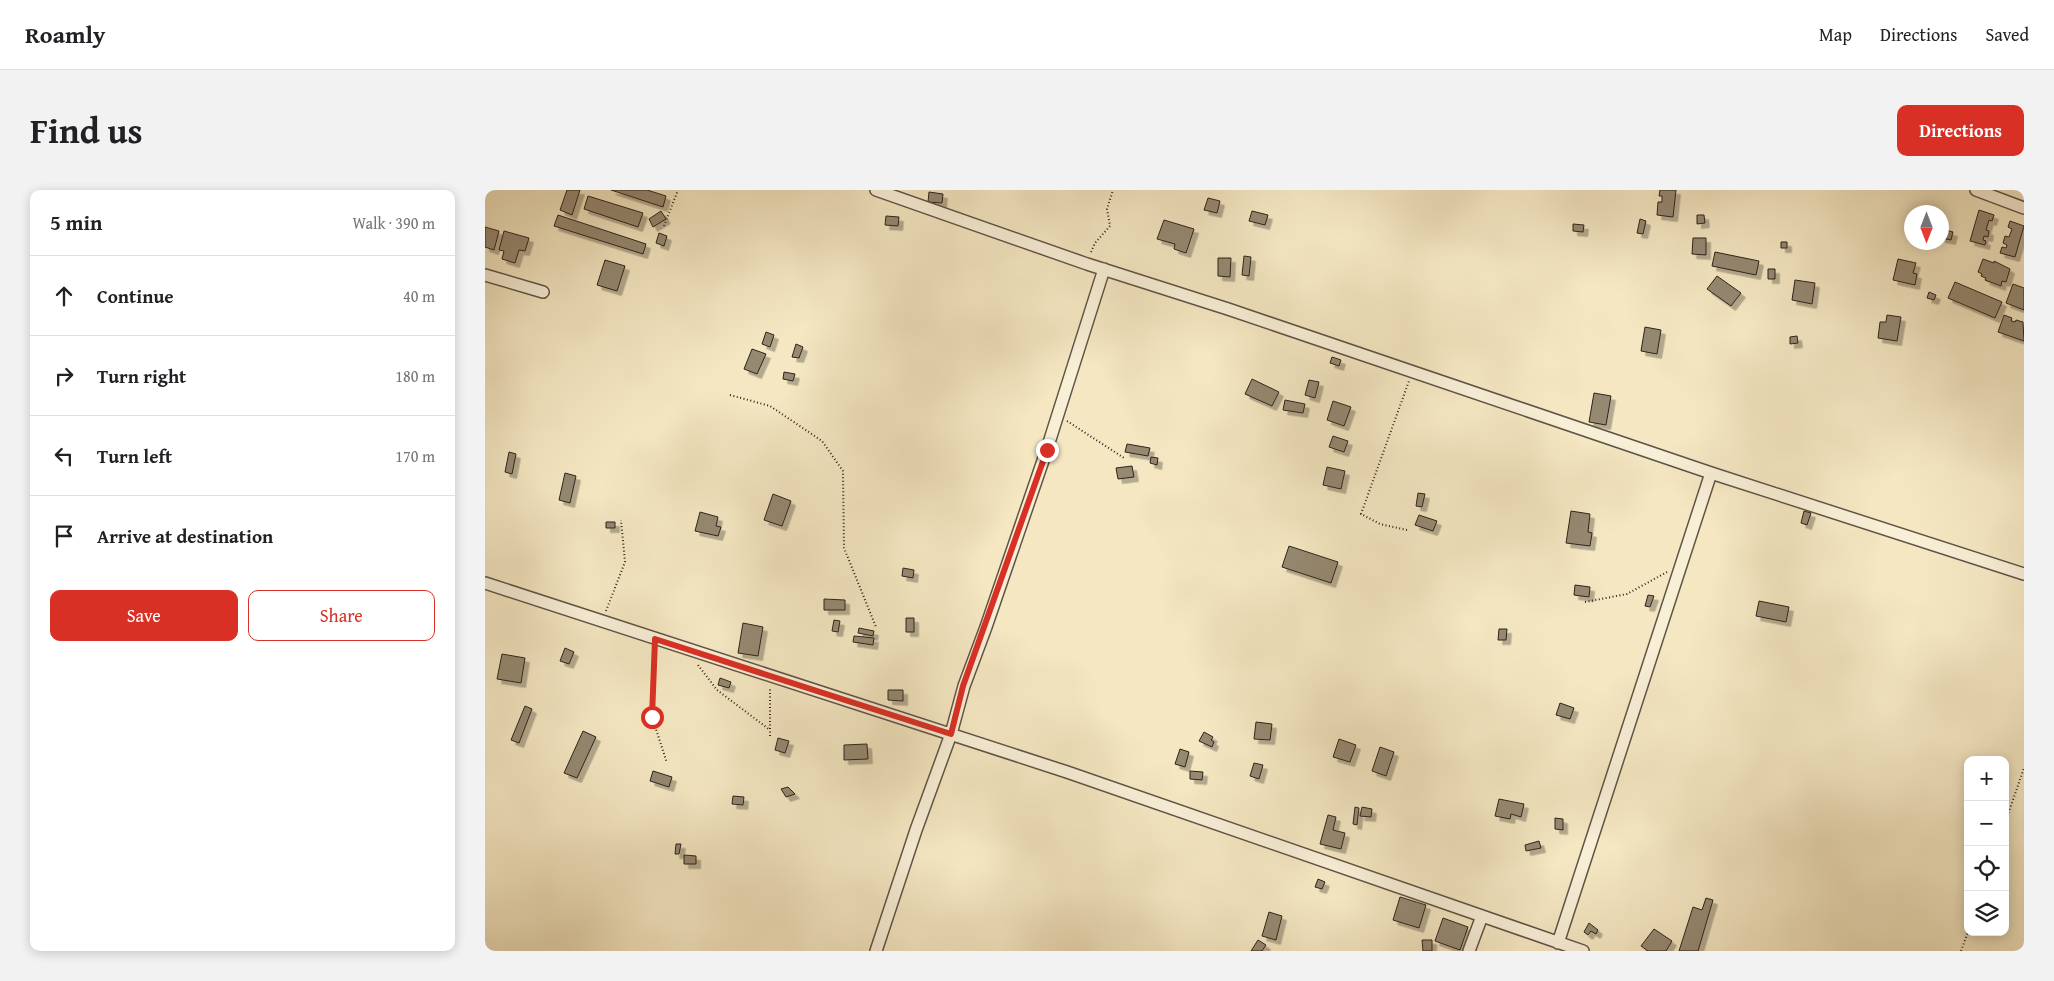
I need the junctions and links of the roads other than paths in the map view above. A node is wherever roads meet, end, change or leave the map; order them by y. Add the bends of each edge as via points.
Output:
1 (876, 190) edge
2 (1976, 190) edge
3 (2024, 208) edge
4 (1104, 269) junction
5 (485, 275) edge
6 (543, 292) dead end
7 (1711, 473) junction
8 (2024, 574) edge
9 (485, 583) edge
10 (951, 734) junction
11 (1482, 916) junction
12 (1558, 943) junction
13 (875, 951) edge
14 (1469, 951) edge
15 (1583, 951) edge

1 - 4 street
2 - 3 street
4 - 7 street
4 - 10 street via 1058,415 963,686
5 - 6 street
7 - 8 street
7 - 12 street
9 - 10 street
10 - 11 street
10 - 13 street
11 - 12 street
11 - 14 street
12 - 15 street

